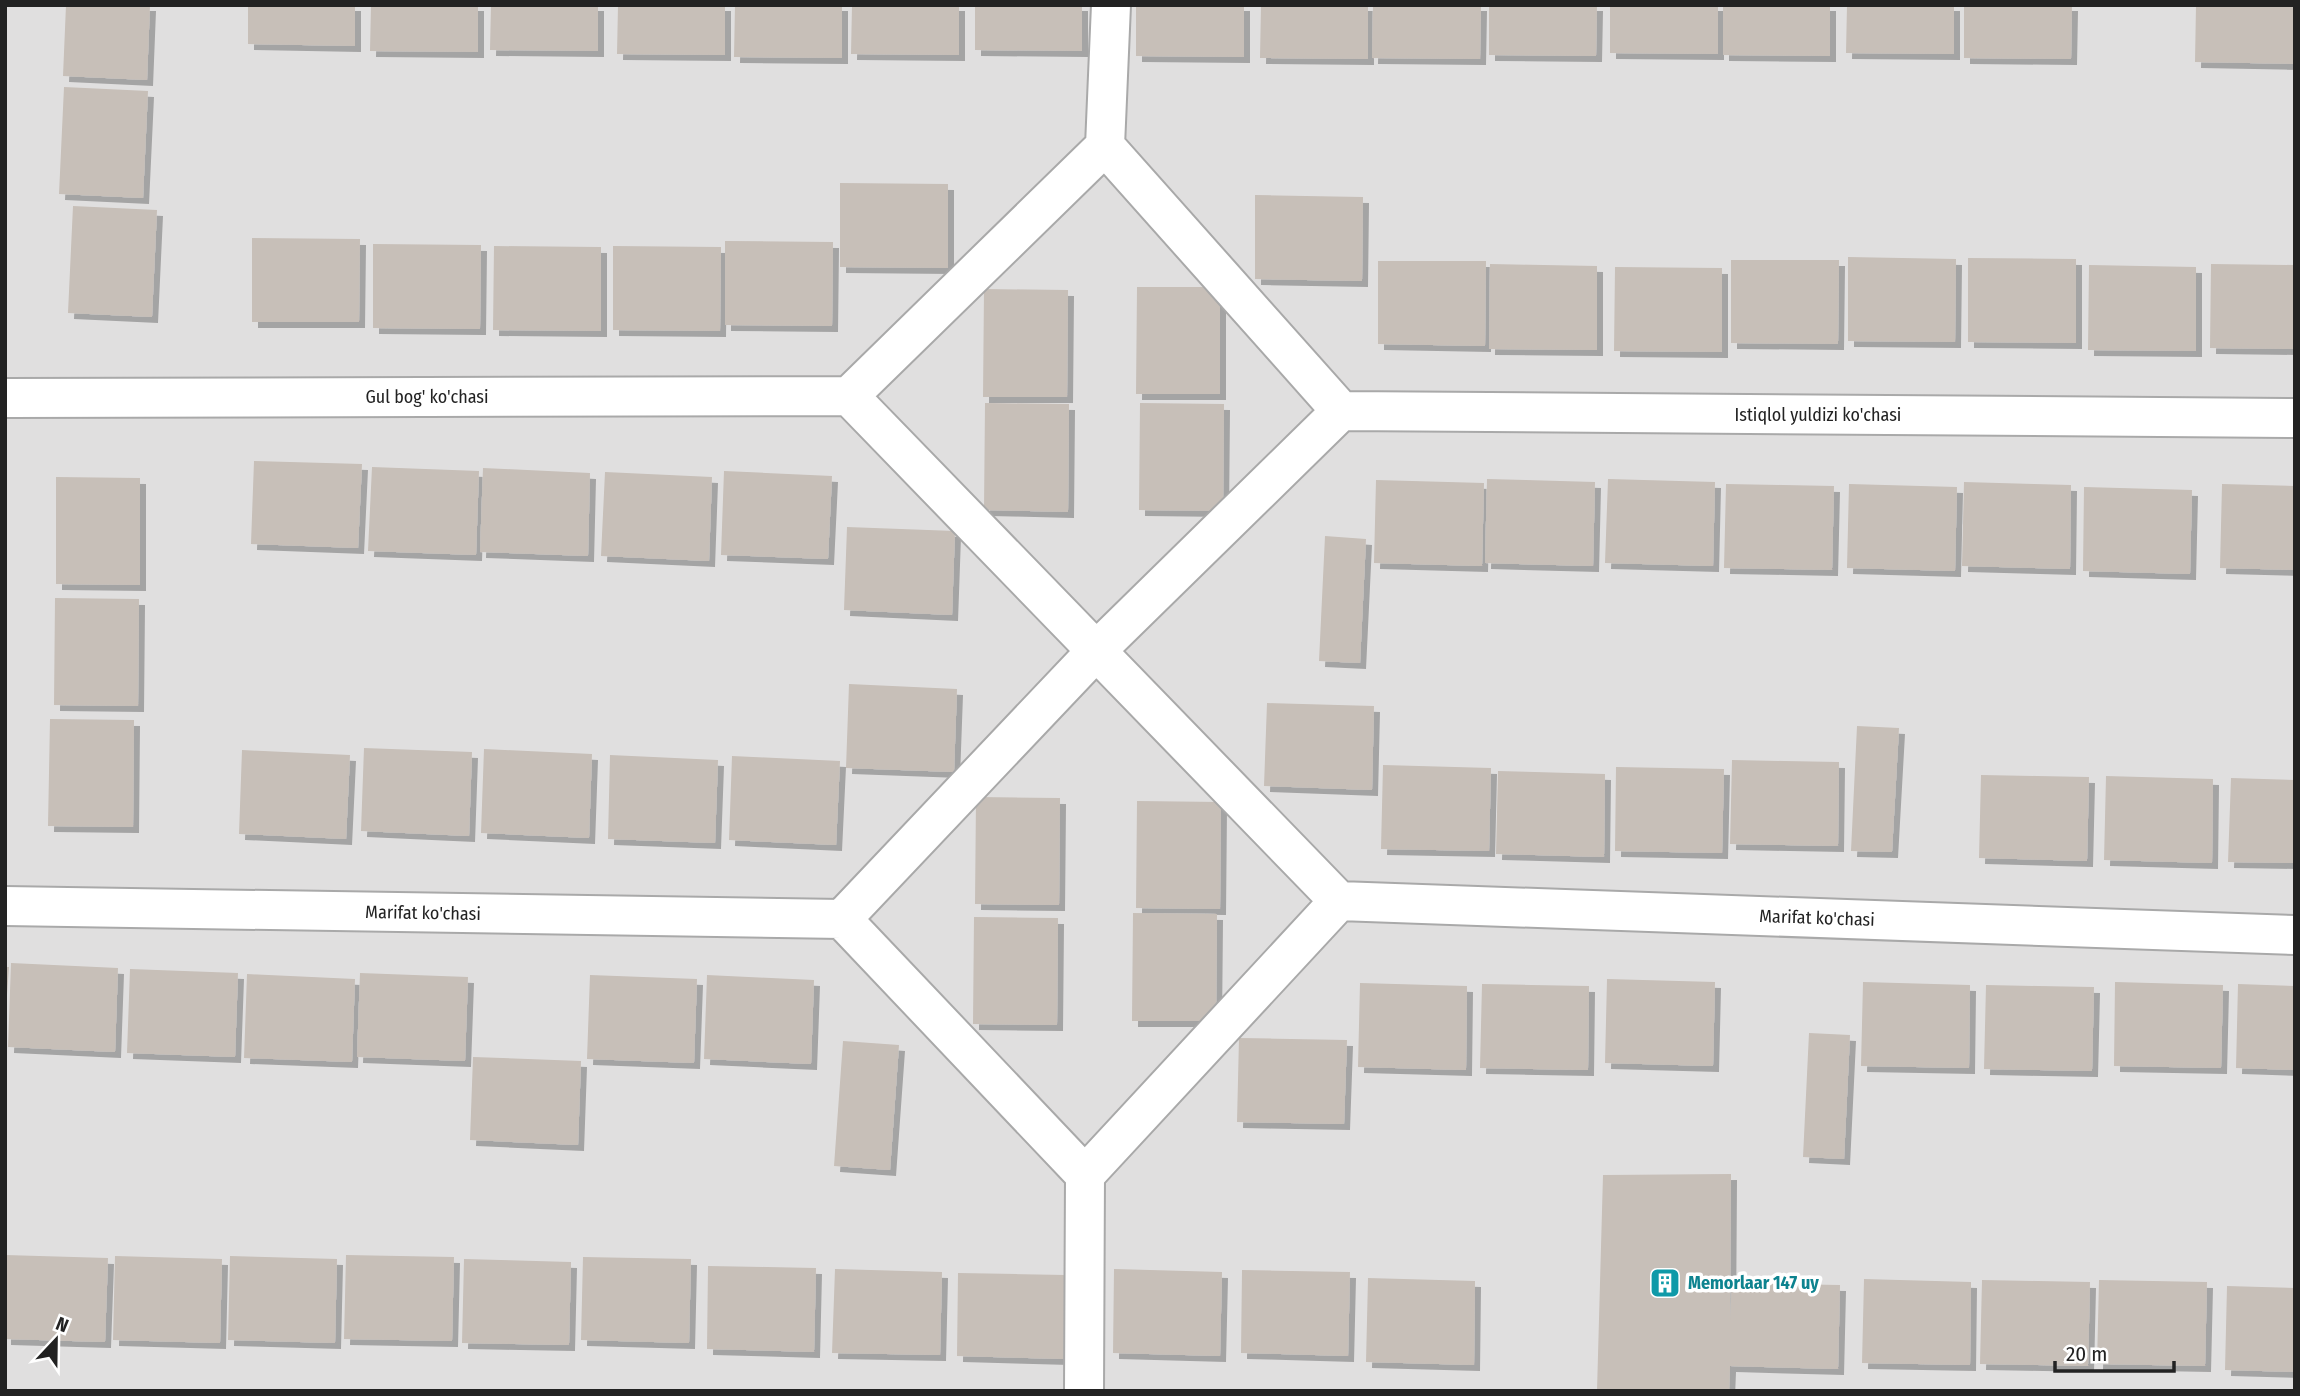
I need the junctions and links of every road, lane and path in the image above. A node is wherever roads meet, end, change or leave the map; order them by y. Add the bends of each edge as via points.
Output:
1 (1111, 5) edge
2 (1105, 146) junction
3 (849, 396) junction
4 (5, 398) edge
5 (1342, 411) junction
6 (2295, 418) edge
7 (1097, 650) junction
8 (1339, 901) junction
9 (5, 906) edge
10 (842, 919) junction
11 (2295, 934) edge
12 (1085, 1175) junction
13 (1084, 1391) edge

1 - 2 street
2 - 3 street
2 - 5 street
3 - 4 street, Gul bog' ko'chasi
3 - 7 street
5 - 6 street, Istiqlol yuldizi ko'chasi
5 - 7 street
7 - 8 street
7 - 10 street
8 - 11 street, Marifat ko'chasi
8 - 12 street
9 - 10 street, Marifat ko'chasi
10 - 12 street
12 - 13 street

